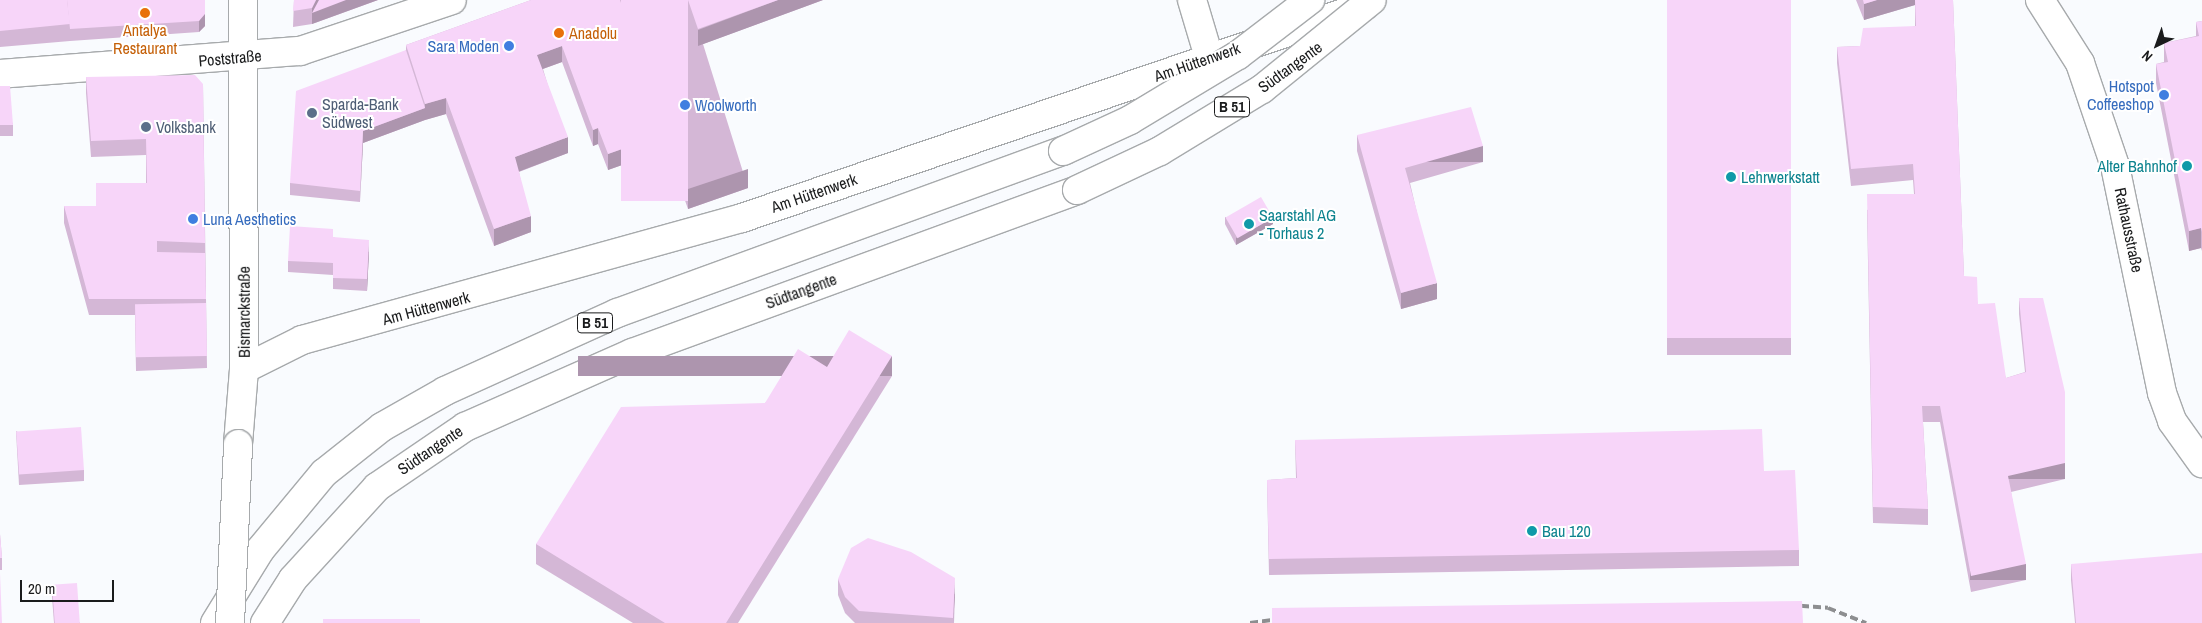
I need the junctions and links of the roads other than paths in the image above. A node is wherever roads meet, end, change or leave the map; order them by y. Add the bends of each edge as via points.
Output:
1 (243, 0) edge
2 (452, 0) edge
3 (1192, 0) edge
4 (1310, 0) edge
5 (1372, 0) edge
6 (1380, 0) edge
7 (2040, 0) edge
8 (1209, 58) junction
9 (241, 59) junction
10 (0, 74) edge
11 (244, 368) junction
12 (2202, 463) edge
13 (215, 623) edge
14 (230, 623) edge
15 (265, 623) edge

1 - 9 main road, Bismarckstraße
2 - 9 main road, Poststraße via 300,51
3 - 8 main road
4 - 13 main road, B 51, bridge via 1238,55 1130,120 1063,151 617,314 445,391 382,428 324,473 260,550
5 - 15 main road, Südtangente / B 51, bridge via 1262,88 1160,151 1077,190 632,353 465,427 377,487 293,579
6 - 8 main road, Am Hüttenwerk
7 - 12 main road, Rathausstraße via 2080,63 2115,166 2162,393 2172,421
8 - 11 main road, Am Hüttenwerk via 742,218 302,340
9 - 10 main road, Poststraße
9 - 11 main road, Bismarckstraße
11 - 14 main road, Bismarckstraße, bridge

